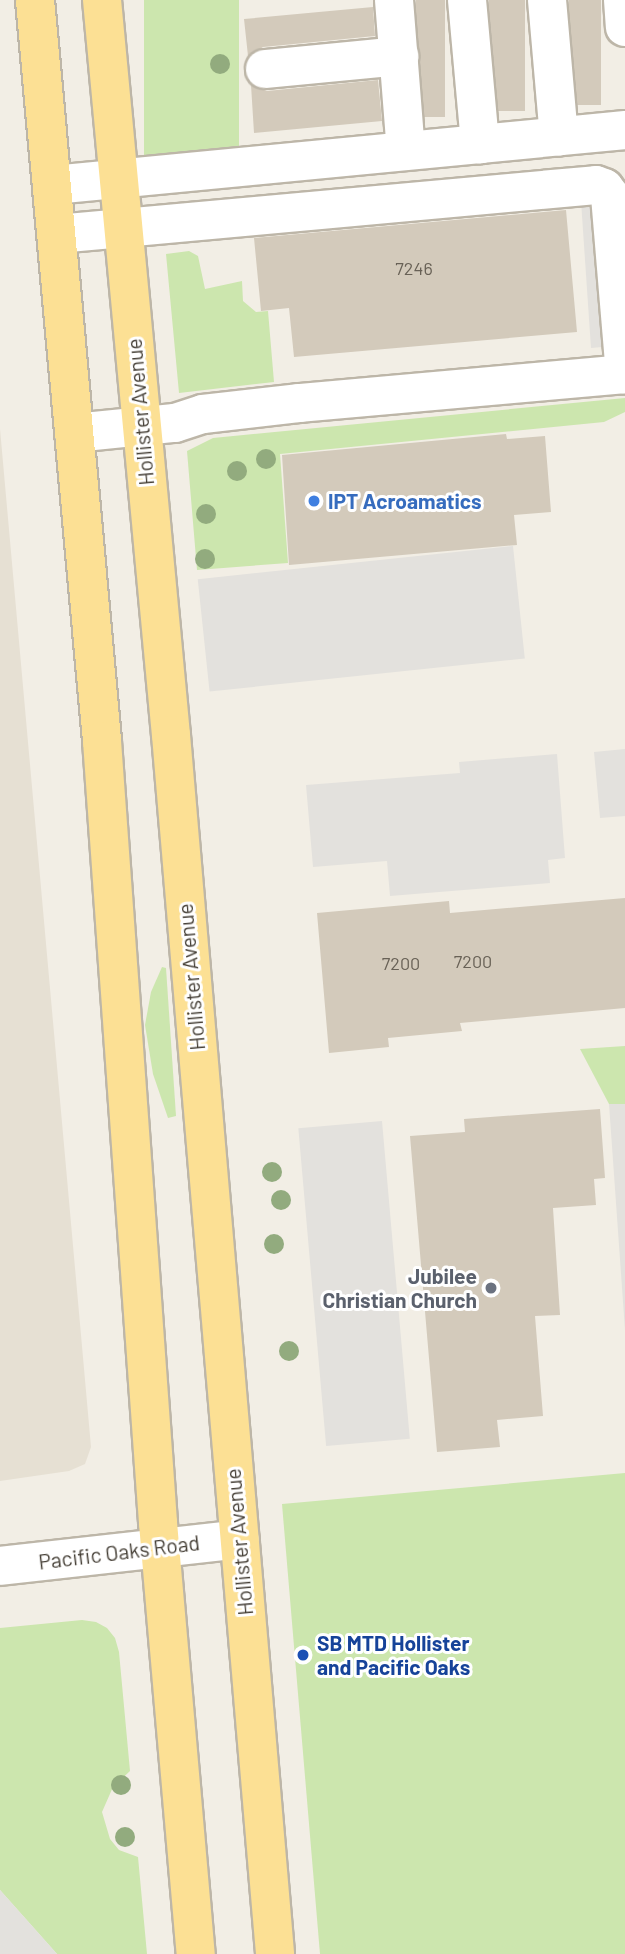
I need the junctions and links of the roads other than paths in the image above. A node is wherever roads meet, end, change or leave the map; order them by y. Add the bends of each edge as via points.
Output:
1 (35, 0) edge
2 (102, 0) edge
3 (394, 0) edge
4 (467, 0) edge
5 (547, 0) edge
6 (623, 0) edge
7 (625, 27) edge
8 (399, 56) junction
9 (265, 69) dead end
10 (625, 130) edge
11 (559, 136) junction
12 (480, 144) junction
13 (406, 151) junction
14 (118, 180) junction
15 (53, 185) junction
16 (123, 229) junction
17 (57, 234) junction
18 (625, 374) edge
19 (142, 427) junction
20 (74, 433) junction
21 (239, 1539) junction
22 (160, 1546) junction
23 (0, 1566) edge
24 (196, 1954) edge
25 (275, 1954) edge

1 - 15 main road
2 - 14 main road, Hollister Avenue
3 - 8 street
4 - 12 street
5 - 11 street
6 - 7 street
8 - 9 street
8 - 13 street
10 - 11 street
11 - 12 street
12 - 13 street
13 - 14 street
14 - 15 street
14 - 16 main road, Hollister Avenue
15 - 17 main road
16 - 17 street
16 - 18 street via 596,185 610,196
16 - 19 main road, Hollister Avenue
17 - 20 main road
18 - 19 street via 300,403 202,414
19 - 20 street
19 - 21 main road, Hollister Avenue
20 - 22 main road via 111,851
21 - 22 street, Pacific Oaks Road
21 - 25 main road, Hollister Avenue
22 - 23 street, Pacific Oaks Road
22 - 24 main road

